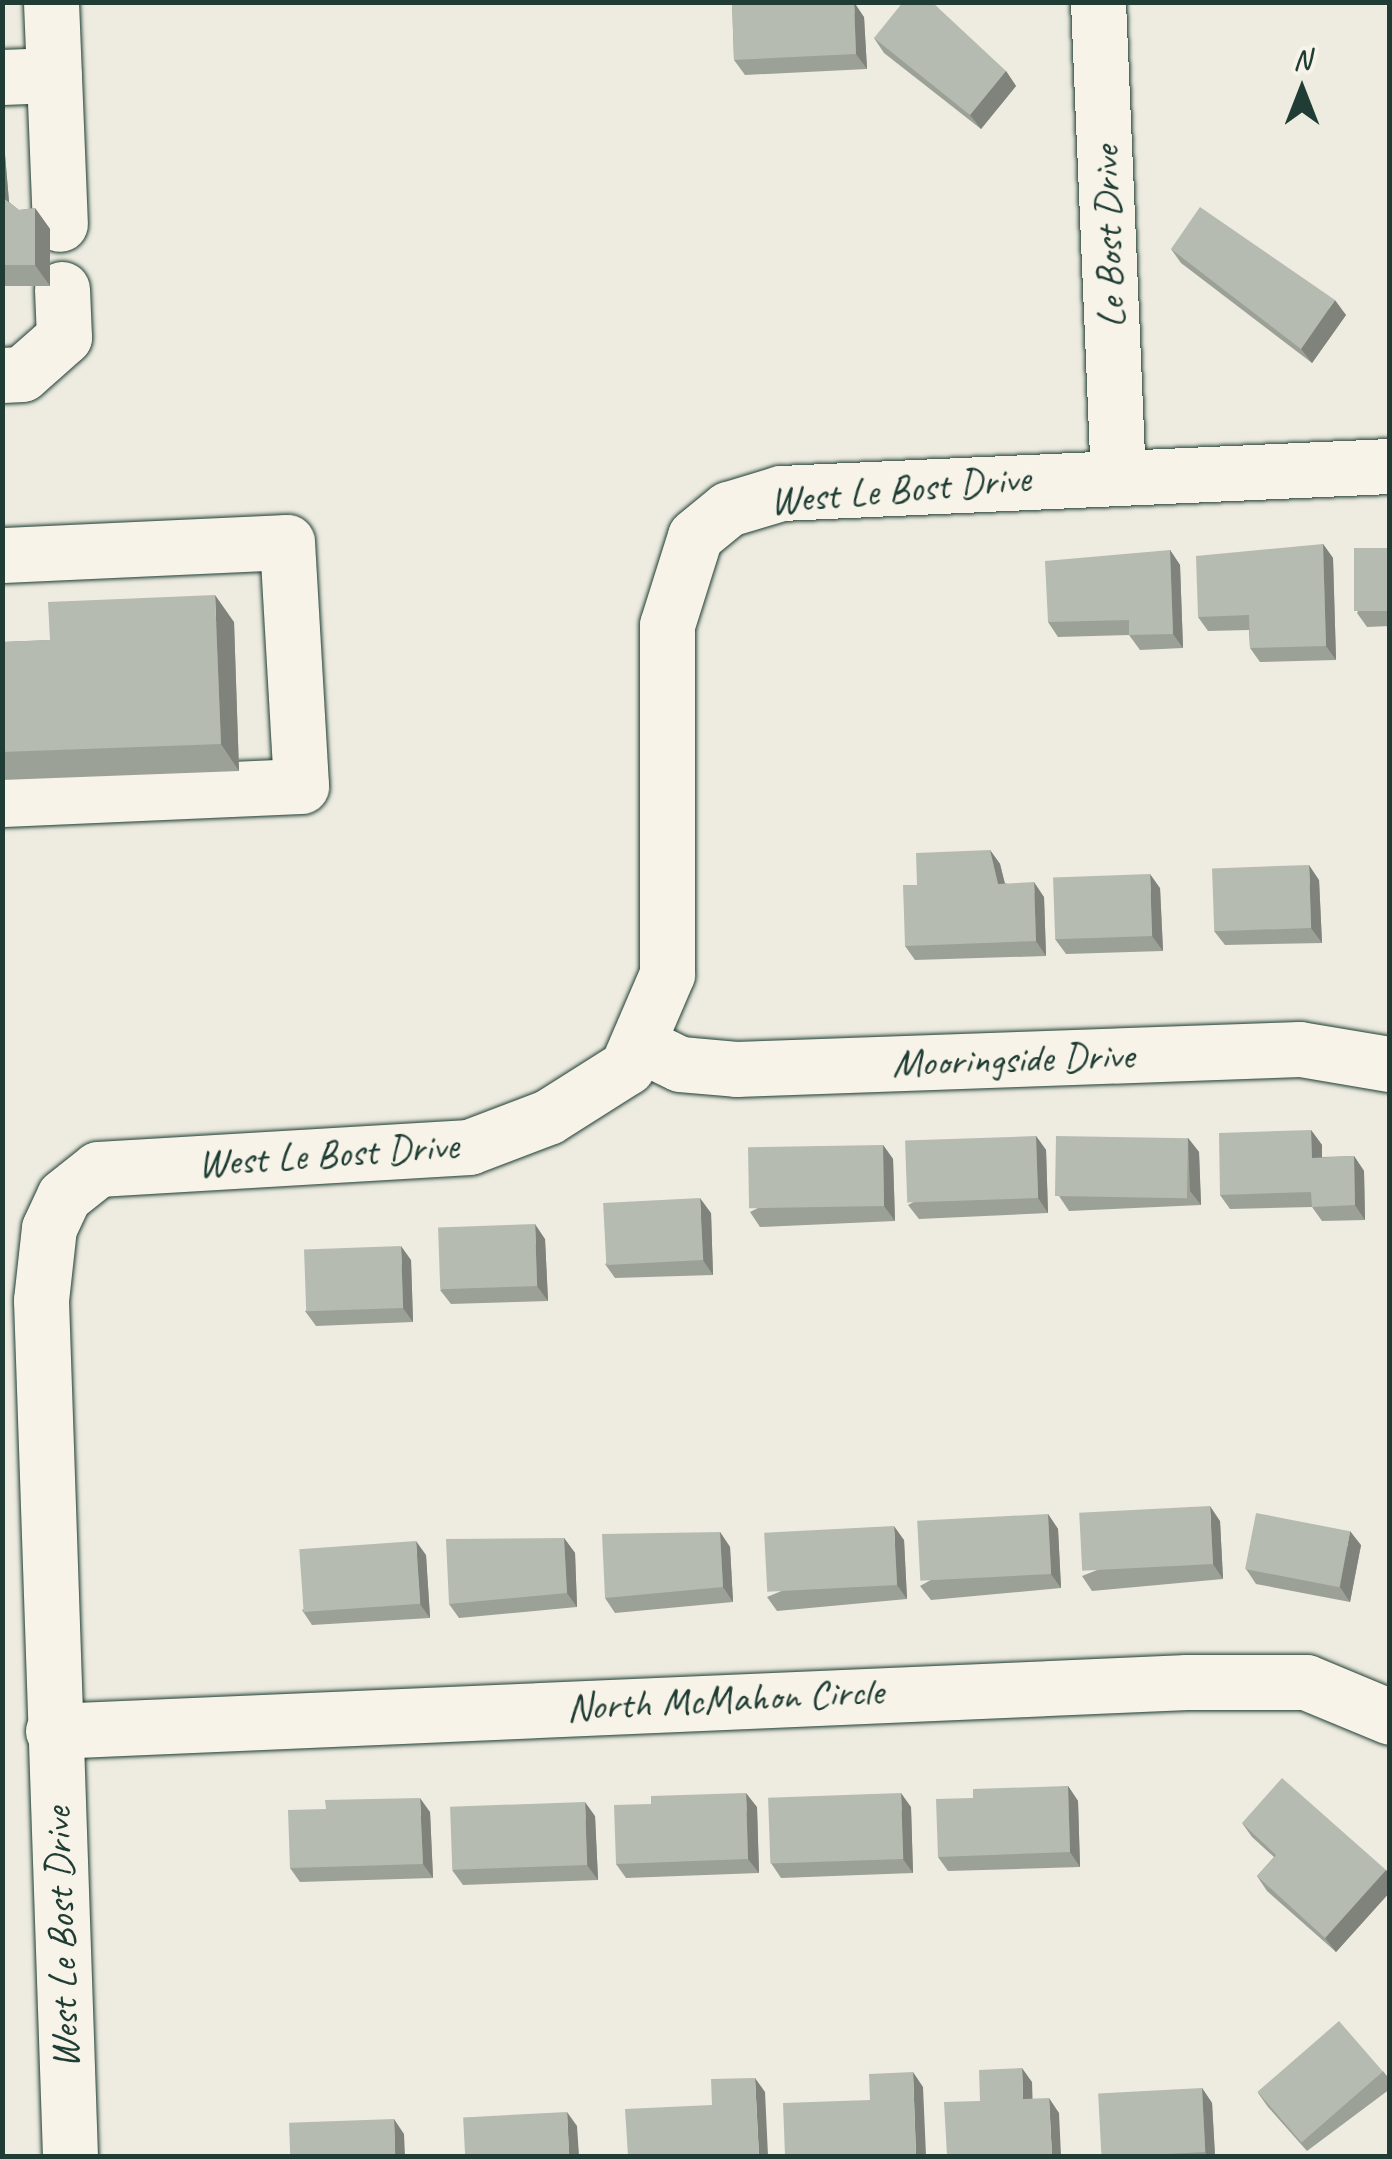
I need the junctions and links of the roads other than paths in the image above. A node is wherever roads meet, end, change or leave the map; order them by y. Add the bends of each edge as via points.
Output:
1 (52, 2) edge
2 (1098, 2) edge
3 (28, 76) edge
4 (60, 224) dead end
5 (62, 288) dead end
6 (2, 375) edge
7 (1390, 466) edge
8 (1118, 472) junction
9 (2, 554) edge
10 (2, 799) edge
11 (641, 1046) junction
12 (1390, 1064) edge
13 (1390, 1717) edge
14 (53, 1731) junction
15 (70, 2156) edge

1 - 3 street
2 - 8 street, Le Bost Drive
3 - 4 street
5 - 6 street via 64,337 22,374
7 - 8 street, West Le Bost Drive
8 - 11 street, West Le Bost Drive via 781,493 728,509 695,536 668,625 667,974
9 - 10 street via 287,542 302,786
11 - 12 street, Mooringside Drive via 680,1064 736,1069 1300,1049
11 - 14 street, West Le Bost Drive via 594,1092 469,1147 98,1169 64,1196 49,1228 41,1300
13 - 14 street, North McMahon Circle via 1306,1682 1187,1682
14 - 15 street, West Le Bost Drive

